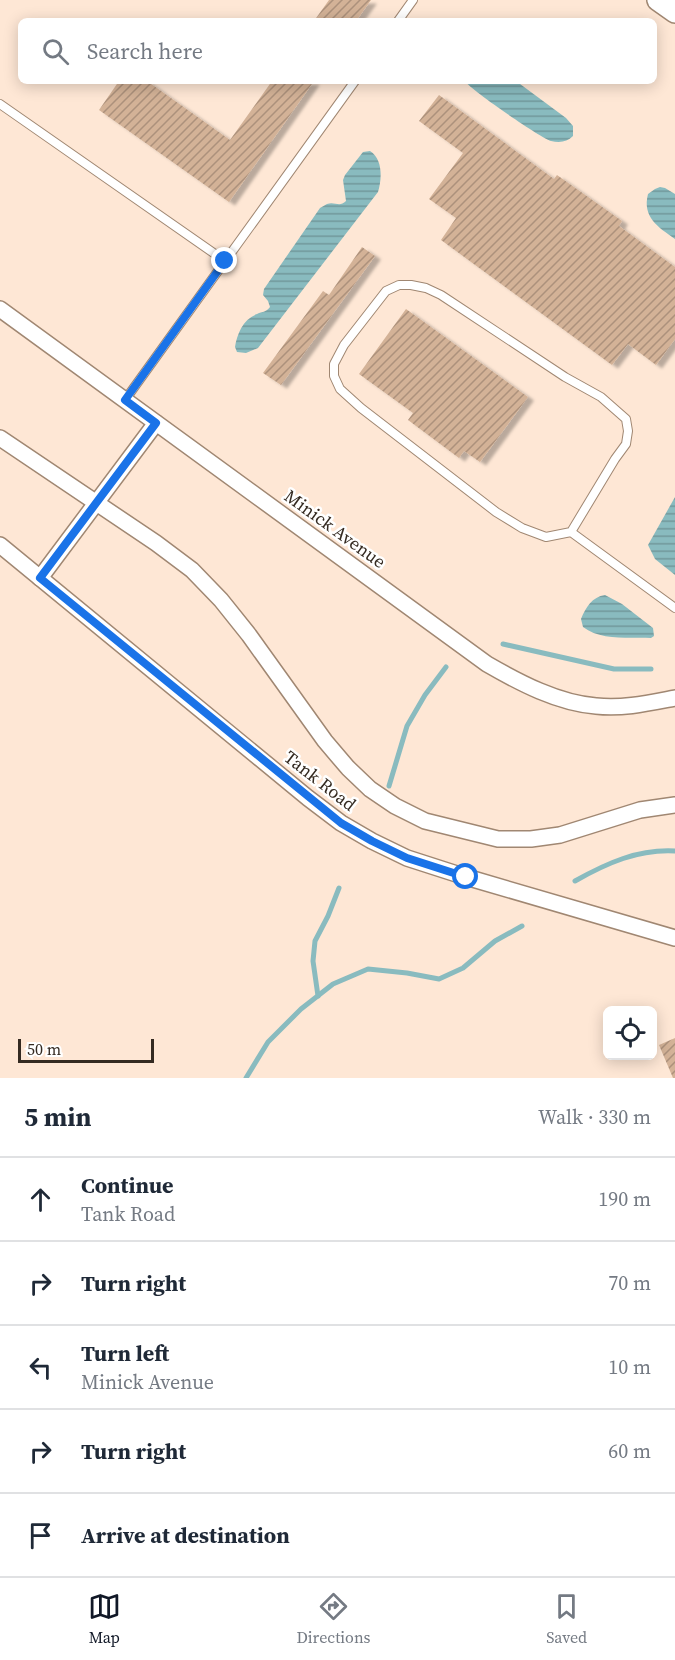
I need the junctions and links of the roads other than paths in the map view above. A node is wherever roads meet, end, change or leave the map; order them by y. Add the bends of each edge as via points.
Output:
1 (413, 0) edge
2 (658, 0) edge
3 (675, 12) edge
4 (400, 18) edge
5 (353, 84) edge
6 (0, 104) edge
7 (225, 261) junction
8 (0, 309) edge
9 (125, 400) junction
10 (156, 423) junction
11 (0, 438) edge
12 (96, 503) junction
13 (571, 532) junction
14 (0, 545) edge
15 (40, 578) junction
16 (675, 608) edge
17 (675, 698) edge
18 (675, 806) edge
19 (675, 938) edge

1 - 4 lane
2 - 3 main road
5 - 7 lane
6 - 7 lane
7 - 9 lane
8 - 9 street, Minick Avenue
9 - 10 street, Minick Avenue
10 - 12 street
10 - 17 street, Minick Avenue via 515,680 547,694 595,706 640,705
11 - 12 street
12 - 15 street
12 - 18 street via 192,570 249,635 348,768 395,806 425,821 462,832 498,839 531,839 560,835 640,810
13 - 13 lane via 546,537 496,512 340,389 334,364 386,291 411,285 441,295 601,397 626,419 626,444
13 - 16 lane
14 - 15 street, Tank Road
15 - 19 street, Tank Road via 308,798 372,841 407,858 466,877

